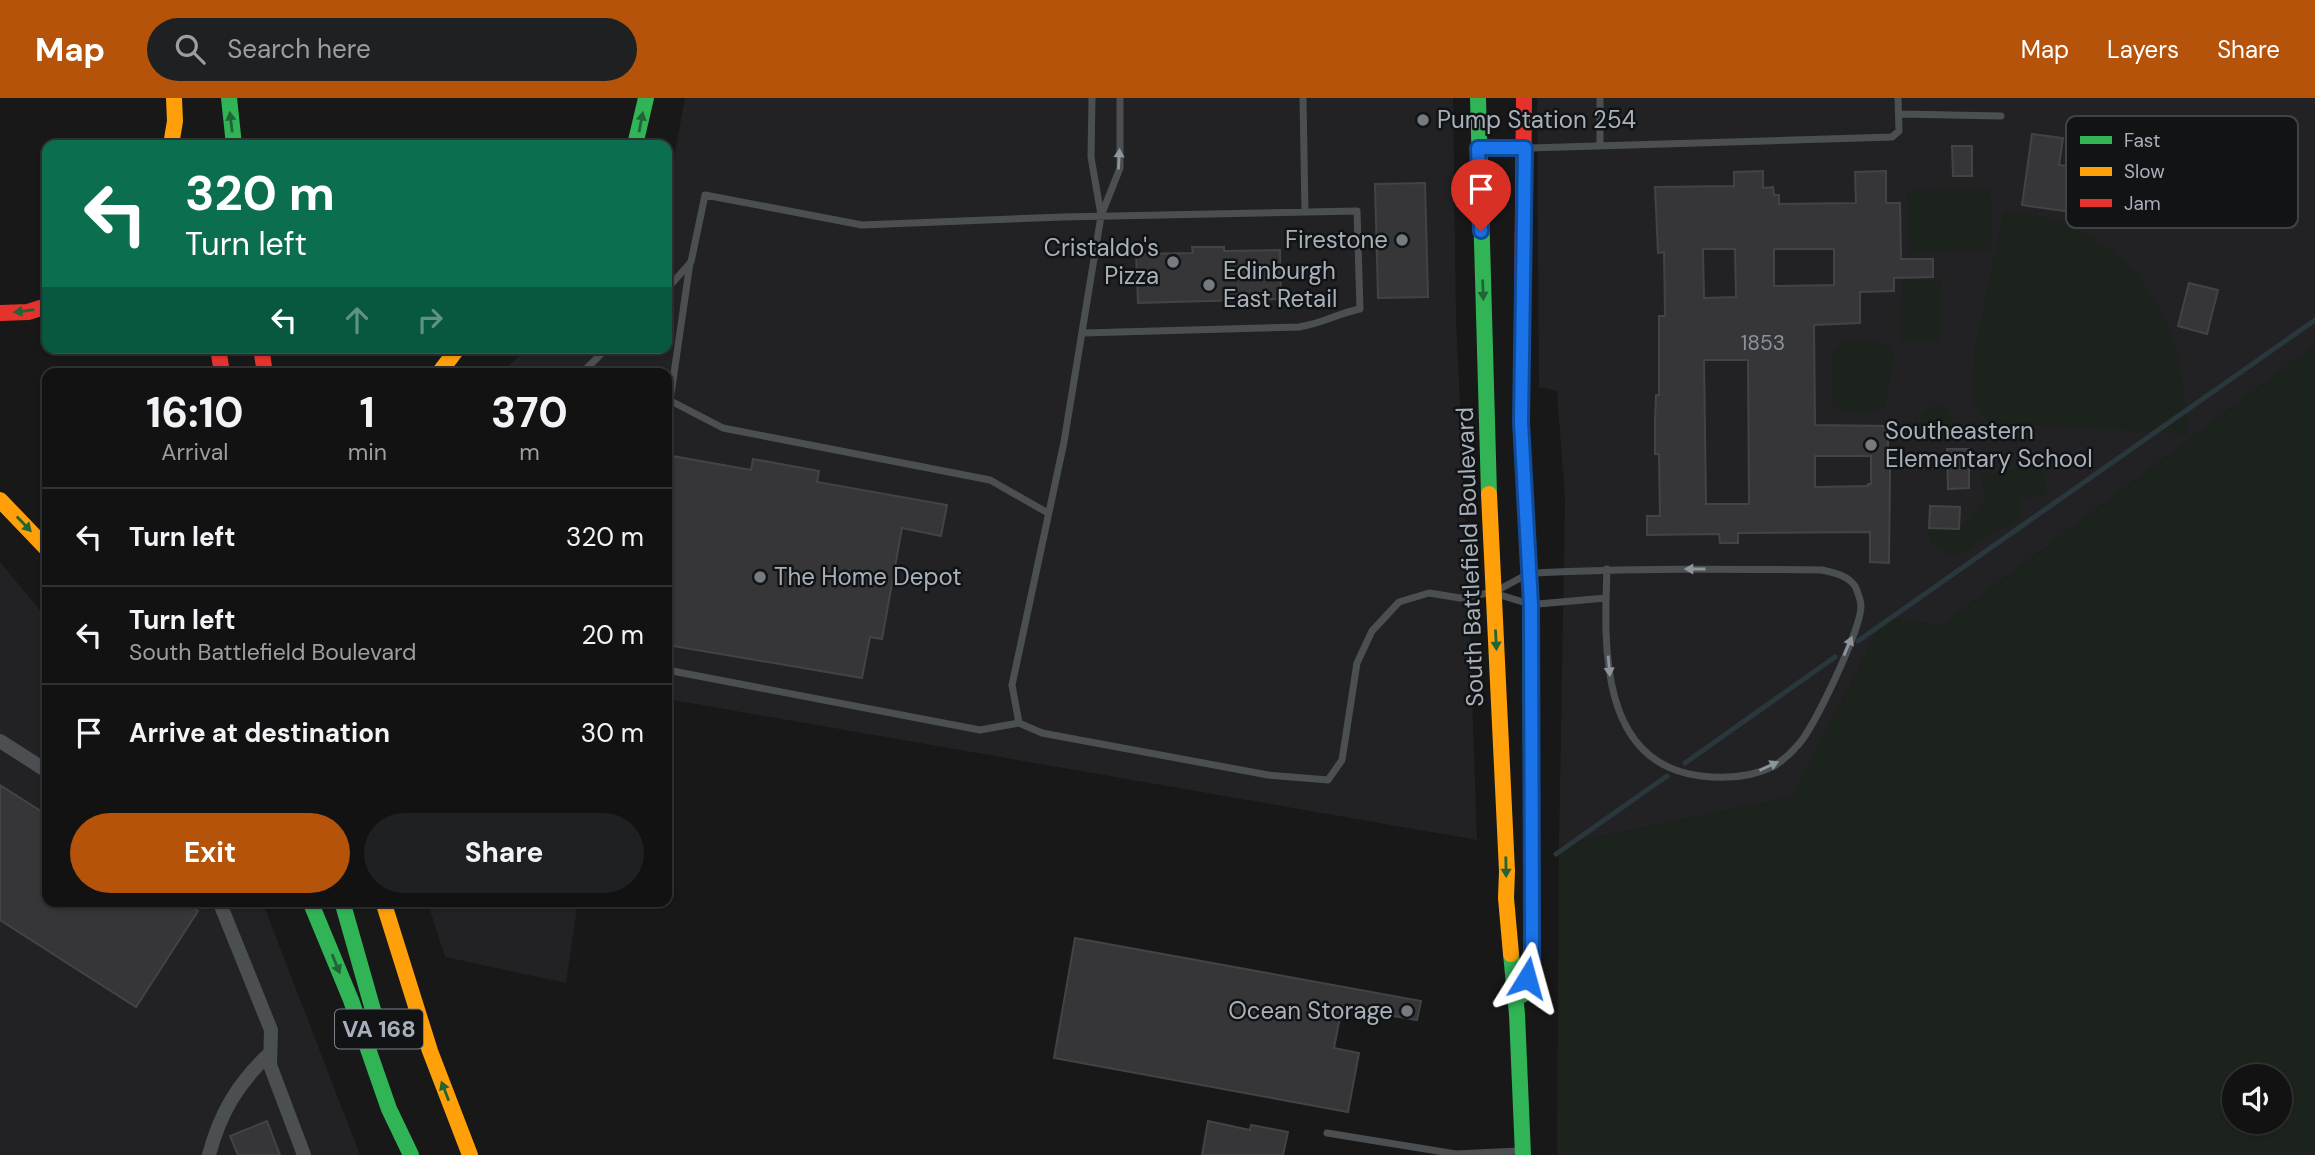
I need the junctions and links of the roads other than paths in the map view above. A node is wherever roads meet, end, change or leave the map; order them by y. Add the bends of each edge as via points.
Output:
1 (174, 98) edge
2 (180, 98) edge
3 (229, 98) edge
4 (646, 98) edge
5 (1092, 98) edge
6 (1120, 98) edge
7 (1303, 98) edge
8 (1478, 98) edge
9 (1524, 98) edge
10 (1600, 98) edge
11 (1898, 98) edge
12 (1900, 114) junction
13 (2001, 116) dead end
14 (172, 140) edge
15 (185, 140) edge
16 (233, 140) edge
17 (636, 140) edge
18 (1600, 144) junction
19 (1478, 148) junction
20 (1525, 148) junction
21 (1305, 212) junction
22 (1101, 216) junction
23 (691, 262) junction
24 (672, 283) edge
25 (42, 308) edge
26 (0, 313) edge
27 (1083, 333) junction
28 (453, 354) edge
29 (601, 354) edge
30 (443, 368) edge
31 (587, 368) edge
32 (672, 376) edge
33 (672, 402) edge
34 (0, 500) edge
35 (1048, 513) junction
36 (42, 544) edge
37 (1607, 569) junction
38 (1530, 573) junction
39 (1493, 593) junction
40 (1606, 598) junction
41 (1531, 605) junction
42 (672, 671) edge
43 (1018, 723) junction
44 (0, 741) edge
45 (42, 768) edge
46 (221, 907) edge
47 (312, 907) edge
48 (344, 907) edge
49 (385, 907) edge
50 (1517, 1014) junction
51 (381, 1036) dead end
52 (270, 1054) junction
53 (399, 1089) dead end
54 (1327, 1133) dead end
55 (1523, 1153) edge
56 (209, 1155) edge
57 (304, 1155) edge
58 (411, 1155) edge
59 (421, 1155) edge
60 (470, 1155) edge

1 - 14 highway
2 - 15 highway
16 -> 3 highway
17 -> 4 highway
5 - 22 lane via 1091,157
22 -> 6 lane via 1120,168
7 - 21 lane
8 - 19 highway, South Battlefield Boulevard
9 - 20 highway, South Battlefield Boulevard
10 - 18 lane
11 - 12 lane
12 - 13 lane
12 - 18 lane via 1899,131 1892,137
18 - 20 lane
19 - 20 lane
19 -> 39 highway, South Battlefield Boulevard
20 - 38 highway, South Battlefield Boulevard via 1521,422
21 - 22 lane
21 - 27 lane via 1357,211 1360,309 1299,327
22 - 23 lane via 862,225 705,195
22 - 27 lane
23 - 24 lane
23 - 32 lane
25 -> 26 highway
27 - 35 lane
28 - 30 highway
29 - 31 lane
33 - 35 lane via 723,428 990,480
34 -> 36 highway
35 - 43 lane via 1012,685
37 - 38 lane
37 - 40 lane
40 -> 37 lane via 1612,693 1620,718 1651,756 1670,767 1714,778 1742,776 1774,766 1799,745 1821,709 1858,624 1861,605 1855,586 1840,574 1822,570
38 - 39 lane
38 - 41 highway, South Battlefield Boulevard
39 - 41 lane
39 - 43 lane via 1460,598 1429,593 1399,602 1372,631 1357,663 1342,760 1328,780 1268,775 1042,733
39 -> 50 highway, South Battlefield Boulevard via 1506,898
40 - 41 lane
41 - 50 highway, South Battlefield Boulevard via 1532,960
42 - 43 lane via 980,730
44 - 45 street
46 - 52 street via 271,1030
47 -> 58 highway
48 - 51 highway, VA 168
60 -> 49 highway, VA 168 via 430,1051
50 - 55 highway, South Battlefield Boulevard
52 - 56 street via 244,1081 218,1122
52 - 57 street via 270,1065
53 - 59 highway
54 - 55 lane via 1456,1154

